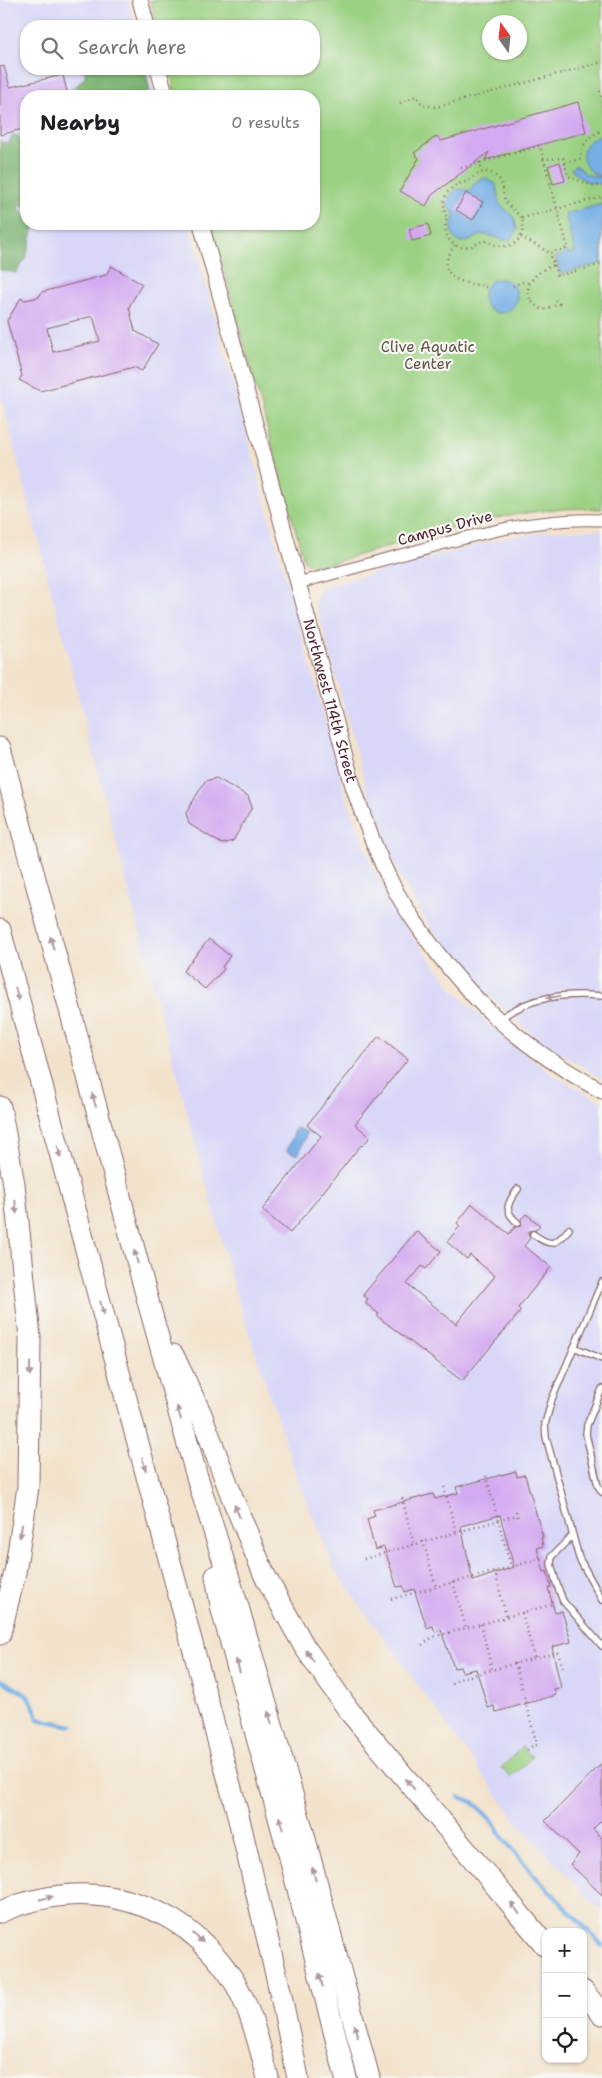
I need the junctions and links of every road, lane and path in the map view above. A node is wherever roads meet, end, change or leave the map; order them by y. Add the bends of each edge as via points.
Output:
1 (140, 0) edge
2 (145, 20) edge
3 (602, 62) edge
4 (160, 75) edge
5 (164, 90) edge
6 (600, 91) dead end
7 (602, 98) edge
8 (400, 103) dead end
9 (602, 131) edge
10 (544, 159) junction
11 (479, 162) junction
12 (564, 163) junction
13 (461, 168) dead end
14 (481, 172) junction
15 (602, 186) edge
16 (602, 197) edge
17 (557, 209) junction
18 (522, 218) junction
19 (202, 230) edge
20 (521, 237) junction
21 (455, 245) junction
22 (550, 252) junction
23 (602, 264) edge
24 (554, 265) junction
25 (530, 283) junction
26 (513, 286) dead end
27 (486, 287) dead end
28 (560, 299) dead end
29 (556, 300) dead end
30 (559, 304) junction
31 (602, 520) edge
32 (298, 583) junction
33 (0, 748) edge
34 (0, 930) edge
35 (602, 996) edge
36 (498, 1021) junction
37 (602, 1091) edge
38 (0, 1107) edge
39 (518, 1189) dead end
40 (518, 1223) dead end
41 (569, 1229) dead end
42 (533, 1234) dead end
43 (602, 1282) edge
44 (149, 1305) junction
45 (574, 1347) junction
46 (602, 1359) edge
47 (602, 1389) edge
48 (486, 1476) dead end
49 (197, 1477) junction
50 (444, 1487) dead end
51 (602, 1492) edge
52 (402, 1498) dead end
53 (516, 1511) dead end
54 (498, 1520) junction
55 (456, 1532) junction
56 (572, 1536) junction
57 (423, 1541) junction
58 (414, 1544) junction
59 (552, 1556) junction
60 (364, 1559) dead end
61 (511, 1567) junction
62 (495, 1571) junction
63 (453, 1582) junction
64 (436, 1587) junction
65 (391, 1600) dead end
66 (602, 1600) edge
67 (563, 1601) junction
68 (522, 1613) junction
69 (506, 1617) junction
70 (481, 1624) junction
71 (466, 1628) junction
72 (0, 1634) edge
73 (422, 1645) dead end
74 (602, 1646) edge
75 (535, 1658) junction
76 (515, 1663) junction
77 (563, 1667) dead end
78 (492, 1670) junction
79 (452, 1684) dead end
80 (526, 1751) dead end
81 (0, 1912) edge
82 (542, 1941) edge
83 (587, 1996) edge
84 (602, 2014) edge
85 (268, 2078) edge
86 (298, 2078) edge
87 (346, 2078) edge
88 (369, 2078) edge

1 - 2 street
3 - 8 path via 436,107 423,105 416,96
4 - 5 street
6 - 7 path
9 - 12 path via 586,140 580,159
10 - 11 path via 540,145
10 - 12 path via 563,158
10 - 17 path
11 - 13 path
11 - 14 path
12 - 15 path via 568,176
14 - 18 path via 492,173 501,181 506,202
14 - 21 path via 467,182 454,184 444,200 445,233
16 - 17 path
17 - 18 path
17 - 22 path via 568,248
18 - 20 path
19 - 32 street, Northwest 114th Street
20 - 21 path via 510,246 502,247 485,241 465,248
20 - 22 path
21 - 27 path via 447,260 449,273 464,282
22 - 24 path
23 - 24 path via 557,276
24 - 25 path via 538,272
25 - 26 path
25 - 30 path via 529,295 538,307 543,310
28 - 30 path
29 - 30 path
31 - 32 street, Campus Drive via 528,524 489,531
32 - 36 street, Northwest 114th Street via 353,786 366,826 392,885 447,967
44 -> 33 highway
34 -> 86 highway via 234,1802
35 -> 36 lane via 584,994 539,999 524,1003
36 - 37 street, Northwest 114th Street via 550,1060
38 -> 72 highway via 14,1184 30,1336 28,1487 15,1573
39 - 40 lane via 508,1209 509,1216
41 - 42 lane via 550,1244
43 - 45 lane
49 -> 44 highway
82 -> 44 highway via 350,1712 304,1646 265,1576 202,1414
45 - 46 lane
45 - 56 lane via 545,1424
47 - 51 lane via 586,1434
48 - 54 path
87 -> 49 highway via 222,1610
88 -> 49 highway via 300,1822
50 - 55 path
52 - 58 path
53 - 54 path via 518,1517
54 - 55 path
54 - 61 path
55 - 57 path
56 - 59 lane
56 - 66 lane via 579,1558
57 - 58 path
57 - 64 path
58 - 60 path
59 - 61 path
59 - 67 lane via 551,1564
61 - 62 path
62 - 63 path
62 - 69 path
63 - 64 path
63 - 71 path
64 - 65 path
67 - 68 path
67 - 74 lane
68 - 69 path
68 - 75 path
69 - 70 path
70 - 71 path
70 - 78 path
71 - 73 path via 433,1637
75 - 76 path
75 - 77 path via 557,1652
76 - 78 path
76 - 80 path via 537,1745
78 - 79 path
81 -> 85 highway via 51,1896 89,1895 122,1900 154,1910 184,1927 211,1949 233,1980 255,2027
83 - 84 highway

